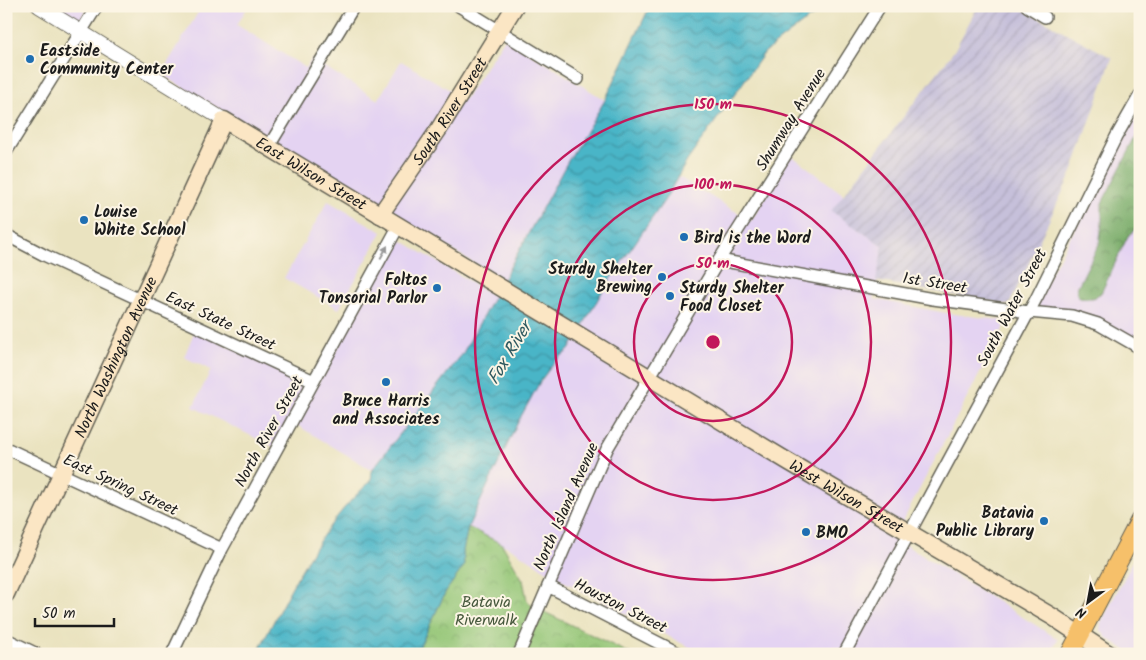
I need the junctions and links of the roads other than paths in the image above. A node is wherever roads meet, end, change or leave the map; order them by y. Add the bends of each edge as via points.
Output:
1 (39, 6) edge
2 (97, 6) edge
3 (354, 6) edge
4 (459, 6) edge
5 (515, 6) edge
6 (880, 6) edge
7 (1026, 6) edge
8 (1045, 17) dead end
9 (500, 31) junction
10 (81, 32) junction
11 (578, 79) dead end
12 (1140, 95) edge
13 (224, 120) junction
14 (269, 146) junction
15 (6, 152) edge
16 (380, 215) junction
17 (398, 226) junction
18 (6, 235) edge
19 (719, 260) junction
20 (142, 301) junction
21 (1029, 312) junction
22 (584, 337) joint
23 (1140, 348) edge
24 (649, 376) junction
25 (314, 381) junction
26 (6, 448) edge
27 (61, 474) junction
28 (1140, 520) edge
29 (910, 533) junction
30 (222, 550) junction
31 (548, 586) junction
32 (6, 594) edge
33 (1080, 635) junction
34 (6, 639) edge
35 (37, 654) edge
36 (172, 654) edge
37 (520, 654) edge
38 (680, 654) edge
39 (844, 654) edge
40 (1070, 654) edge
41 (1109, 654) edge

1 - 10 street, East Wilson Street
2 - 10 street
3 - 14 street
4 - 9 street
5 - 9 main road, South River Street
6 - 19 street, Shumway Avenue
7 - 8 street
9 - 11 street
9 - 16 main road, South River Street
10 - 13 street, East Wilson Street
10 - 15 street
12 - 21 street, South Water Street
13 - 14 main road, East Wilson Street
13 - 20 main road, North Washington Avenue
14 - 16 main road, East Wilson Street
16 - 17 main road, East Wilson Street
17 - 22 main road, East Wilson Street
25 -> 17 street, North River Street
18 - 20 street, East State Street
19 - 21 street, 1st Street via 933,299
19 - 24 street, Shumway Avenue
20 - 25 street, East State Street
20 - 27 main road, North Washington Avenue
21 - 23 street, 1st Street via 1072,316 1098,324
21 - 29 street, South Water Street
22 - 24 main road, West Wilson Street
24 - 29 main road, West Wilson Street
24 - 31 street, North Island Avenue via 607,448
25 - 30 street, North River Street
26 - 27 street, East Spring Street
27 - 30 street, East Spring Street
27 - 32 main road, North Washington Avenue
28 - 33 main road
29 - 33 main road, West Wilson Street
29 - 39 street, South Water Street
30 - 36 street, North River Street
31 - 37 street, North Island Avenue
31 - 38 street, Houston Street
33 - 40 main road
33 - 41 main road, West Wilson Street
34 - 35 street

